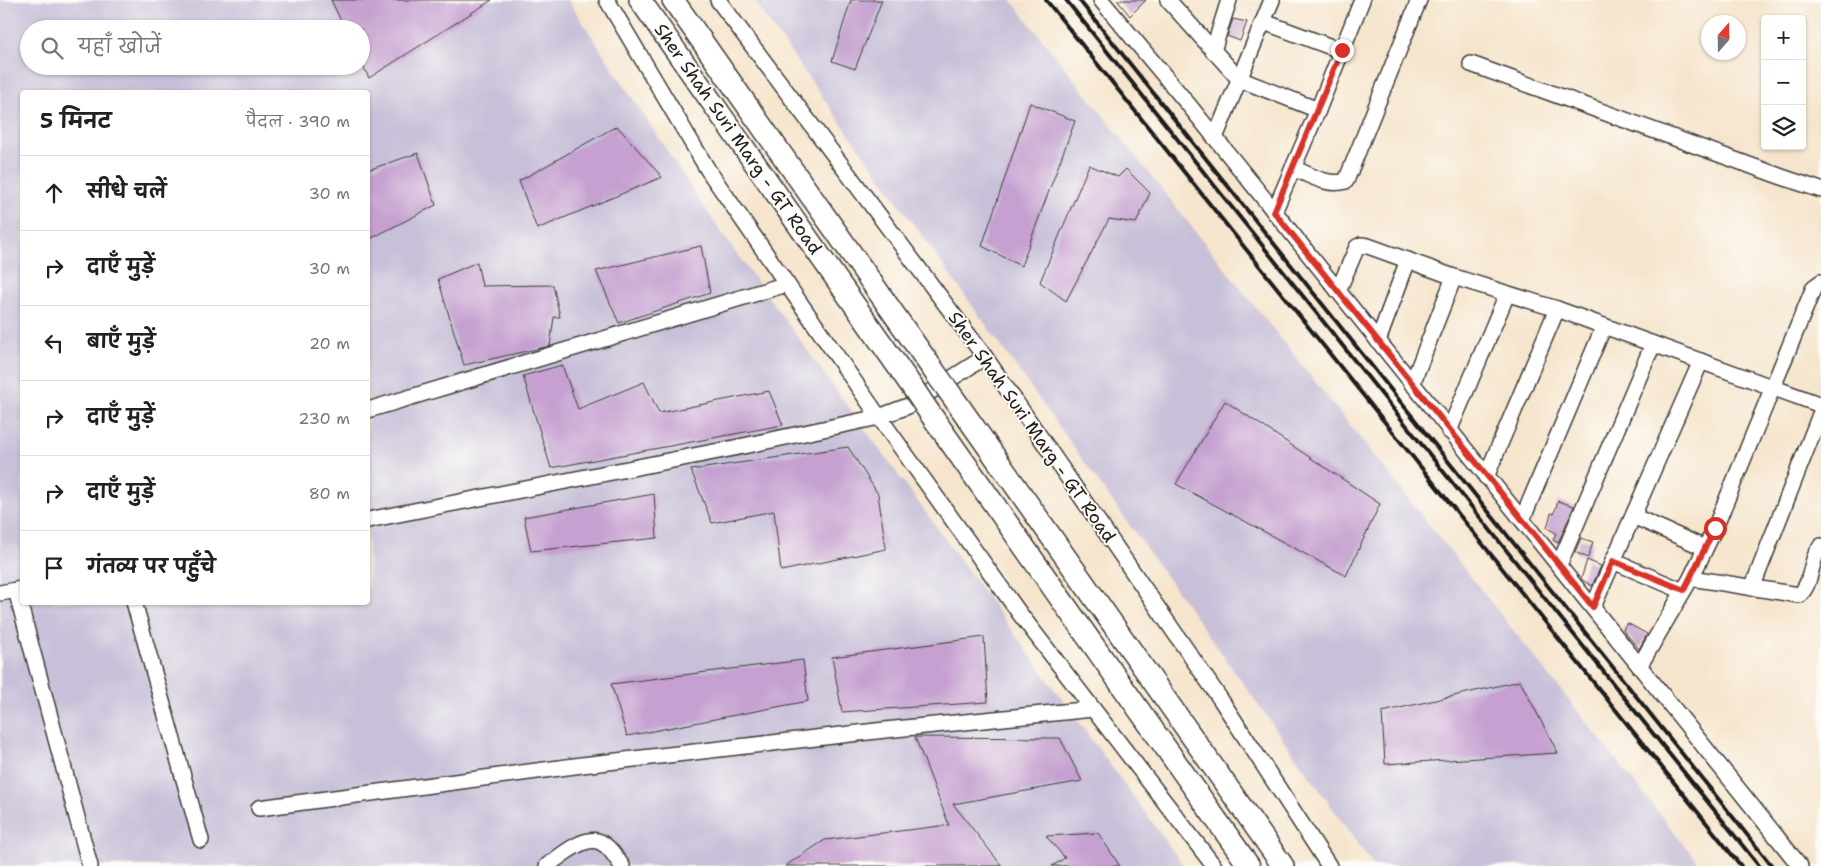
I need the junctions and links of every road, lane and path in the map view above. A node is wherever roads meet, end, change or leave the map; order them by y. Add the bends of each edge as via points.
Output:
1 (607, 0) edge
2 (640, 0) edge
3 (673, 0) edge
4 (718, 0) edge
5 (1101, 0) edge
6 (1168, 0) edge
7 (1229, 0) edge
8 (1272, 0) edge
9 (1362, 0) edge
10 (1419, 0) edge
11 (1264, 22) junction
12 (1342, 50) junction
13 (1213, 52) junction
14 (1471, 64) dead end
15 (1239, 79) junction
16 (1318, 110) junction
17 (1215, 138) junction
18 (1293, 168) junction
19 (1821, 190) edge
20 (1274, 212) junction
21 (1408, 260) junction
22 (1454, 277) junction
23 (1821, 282) edge
24 (787, 284) junction
25 (1338, 291) junction
26 (1507, 294) junction
27 (1558, 309) junction
28 (1604, 326) junction
29 (1378, 341) junction
30 (1653, 344) junction
31 (985, 357) junction
32 (1701, 361) junction
33 (1412, 384) junction
34 (1772, 387) junction
35 (1821, 405) edge
36 (370, 409) edge
37 (1821, 412) edge
38 (879, 417) junction
39 (1449, 431) junction
40 (1486, 477) junction
41 (1633, 516) junction
42 (370, 520) edge
43 (1522, 520) junction
44 (1821, 546) edge
45 (1705, 548) junction
46 (1613, 561) junction
47 (1559, 565) junction
48 (1687, 584) junction
49 (1752, 588) junction
50 (19, 590) edge
51 (0, 593) edge
52 (23, 605) edge
53 (135, 605) edge
54 (1593, 607) junction
55 (1640, 665) junction
56 (1093, 709) junction
57 (259, 808) dead end
58 (201, 840) dead end
59 (1210, 865) edge
60 (90, 866) edge
61 (546, 866) edge
62 (622, 866) edge
63 (1250, 866) edge
64 (1283, 866) edge
65 (1329, 866) edge
66 (1800, 866) edge

1 - 24 street, Sher Shah Suri Marg - GT Road via 708,170
2 - 63 highway, Sher Shah Suri Marg - GT Road, bridge
3 - 64 highway, Sher Shah Suri Marg - GT Road, bridge
4 - 31 street, Sher Shah Suri Marg - GT Road
5 - 17 street
6 - 13 street
7 - 13 street
8 - 11 street
9 - 12 street
10 - 18 street via 1346,181 1331,183
11 - 12 street
11 - 15 street
12 - 16 street
13 - 15 street
14 - 19 street
15 - 16 street
15 - 17 street
16 - 18 street
17 - 20 street
18 - 20 street
20 - 25 street
21 - 22 street
21 - 25 street via 1361,245 1354,253
21 - 29 street
22 - 26 street
22 - 33 street
23 - 34 street via 1814,287
24 - 36 street
24 - 38 street, Sher Shah Suri Marg - GT Road
25 - 29 street
26 - 27 street
26 - 39 street
27 - 28 street
27 - 40 street
28 - 30 street
28 - 43 street
29 - 33 street
30 - 32 street
30 - 47 street
31 - 38 street via 908,406
31 - 65 street, Sher Shah Suri Marg - GT Road via 1221,700
32 - 34 street
32 - 41 street
33 - 39 street
34 - 35 street
34 - 45 street
37 - 49 street
38 - 42 street
38 - 56 street, Sher Shah Suri Marg - GT Road via 1020,614
39 - 40 street
40 - 43 street
41 - 45 street
41 - 46 street
43 - 47 street
44 - 49 street via 1816,551 1806,587 1799,596
45 - 48 street
46 - 48 street
46 - 54 street
47 - 54 street
48 - 49 street
48 - 55 street
50 - 51 street
52 - 60 street
53 - 58 street
54 - 55 street
55 - 66 street
56 - 57 street via 582,764
56 - 59 street, Sher Shah Suri Marg - GT Road
61 - 62 street via 574,846 600,841

